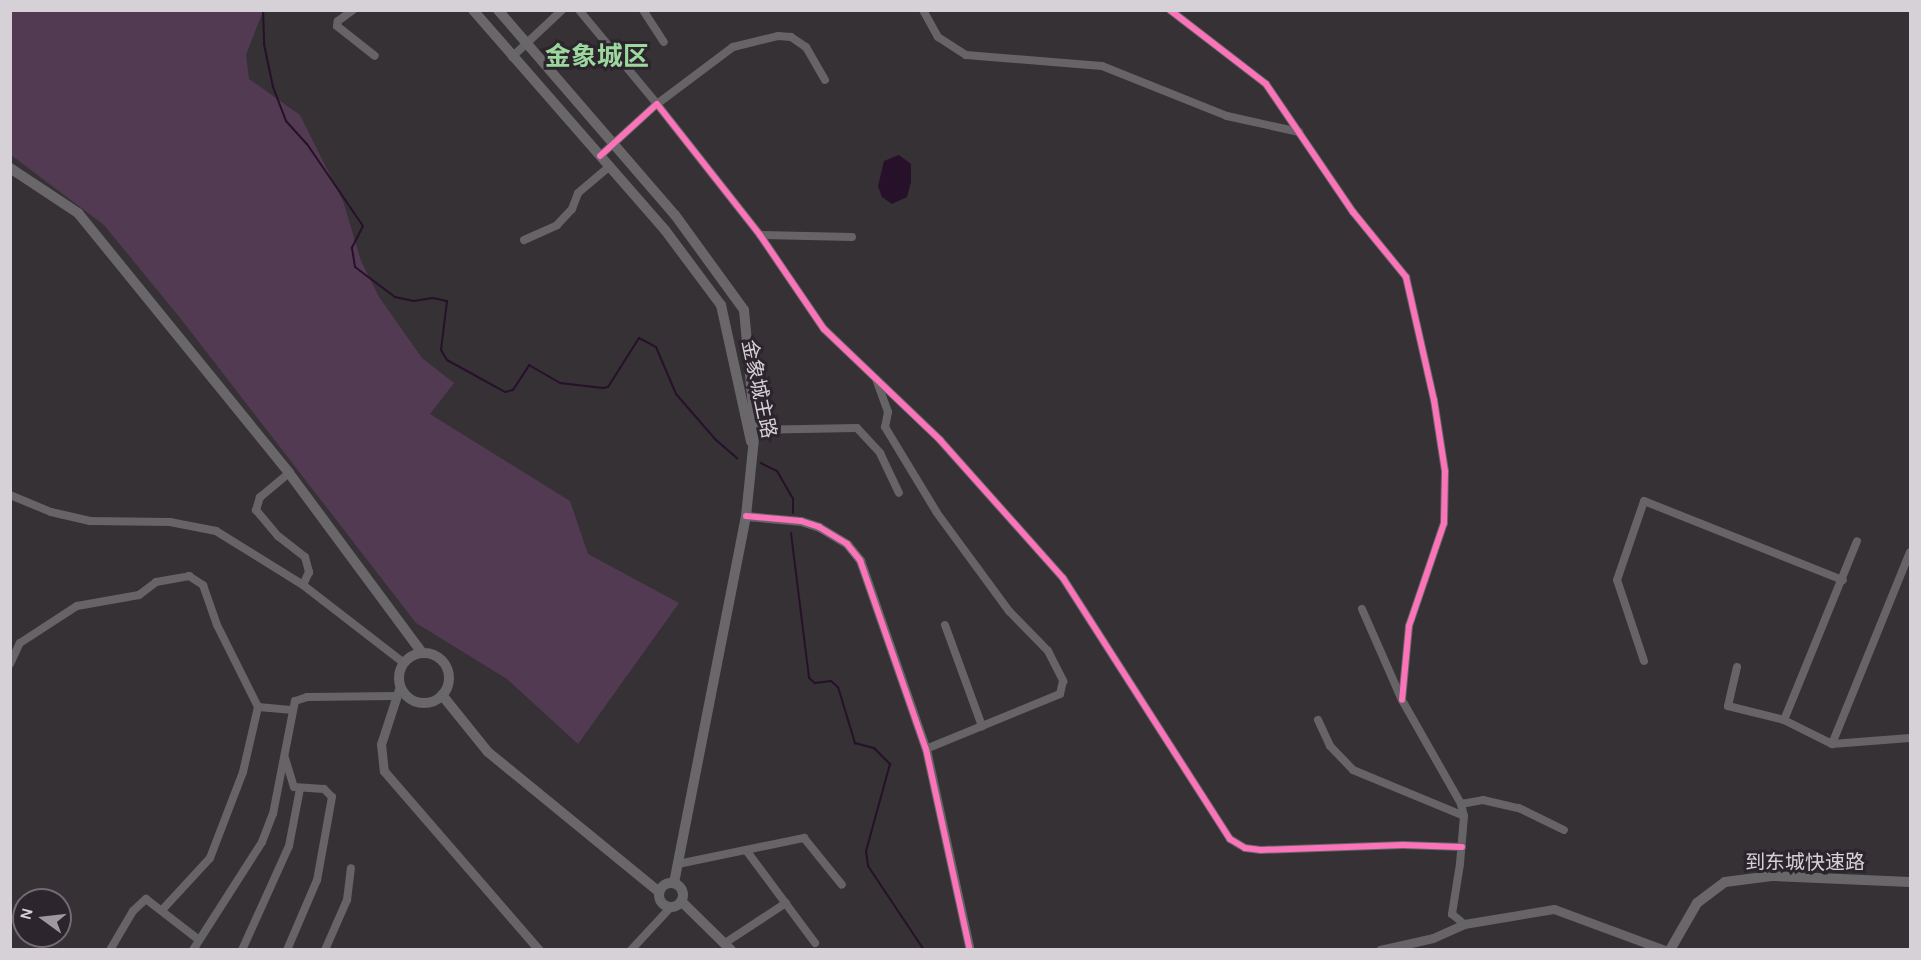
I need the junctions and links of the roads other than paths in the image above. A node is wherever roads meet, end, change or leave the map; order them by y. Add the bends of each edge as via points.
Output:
1 (353, 10) edge
2 (473, 10) edge
3 (498, 10) edge
4 (562, 10) edge
5 (579, 10) edge
6 (643, 10) edge
7 (923, 10) edge
8 (1170, 10) edge
9 (664, 42) dead end
10 (526, 44) junction
11 (375, 56) dead end
12 (512, 57) junction
13 (825, 80) dead end
14 (657, 104) junction
15 (1299, 132) junction
16 (615, 142) junction
17 (600, 156) junction
18 (609, 166) junction
19 (10, 168) edge
20 (760, 235) junction
21 (852, 237) dead end
22 (693, 238) junction
23 (524, 240) dead end
24 (680, 250) junction
25 (874, 375) junction
26 (751, 430) junction
27 (289, 473) junction
28 (899, 493) dead end
29 (10, 495) edge
30 (746, 516) junction
31 (1857, 541) dead end
32 (1911, 552) edge
33 (1843, 580) junction
34 (303, 585) junction
35 (1362, 609) dead end
36 (945, 625) dead end
37 (422, 653) junction
38 (1644, 661) dead end
39 (404, 663) junction
40 (10, 664) edge
41 (1737, 667) dead end
42 (398, 691) junction
43 (442, 695) junction
44 (1402, 700) junction
45 (258, 707) junction
46 (291, 710) junction
47 (1318, 720) dead end
48 (1784, 720) junction
49 (982, 726) junction
50 (1911, 738) edge
51 (1832, 744) junction
52 (926, 749) junction
53 (285, 757) junction
54 (300, 789) junction
55 (1461, 804) junction
56 (1464, 816) junction
57 (1564, 830) dead end
58 (1462, 848) junction
59 (746, 850) junction
60 (678, 864) junction
61 (351, 868) dead end
62 (1911, 882) edge
63 (674, 883) junction
64 (842, 885) dead end
65 (659, 892) junction
66 (681, 901) junction
67 (786, 903) junction
68 (671, 907) junction
69 (163, 909) junction
70 (1464, 924) junction
71 (1683, 926) junction
72 (199, 940) junction
73 (815, 943) dead end
74 (728, 946) edge
75 (110, 950) edge
76 (193, 950) edge
77 (242, 950) edge
78 (287, 950) edge
79 (325, 950) edge
80 (539, 950) edge
81 (631, 950) edge
82 (970, 950) edge
83 (1380, 950) edge
84 (1665, 950) edge
85 (1670, 950) edge
86 (1675, 950) edge

1 - 11 street via 337,26
2 - 12 main road, 金象城主路
3 - 10 main road, 金象城主路
4 - 10 street
5 - 14 street
6 - 9 street
7 - 15 street via 938,37 966,55 1102,66 1227,116
8 - 15 street via 1266,84
10 - 12 street
10 - 16 main road, 金象城主路
12 - 17 main road, 金象城主路
13 - 14 street via 806,47 783,36 733,47
14 - 16 street
14 - 20 street
15 - 44 street via 1353,212 1406,277 1434,400 1445,471 1444,523 1409,626
16 - 17 street
16 - 22 main road, 金象城主路
17 - 18 main road, 金象城主路
18 - 23 street via 578,193 572,209 557,225
18 - 24 main road, 金象城主路
19 - 27 main road via 78,213
20 - 21 street
20 - 25 street via 824,329
22 - 24 main road
22 - 26 main road, 金象城主路 via 744,310
24 - 26 main road, 金象城主路 via 721,305
25 - 49 street via 885,399 885,427 937,513 1009,610 1048,651 1063,681 1060,694
25 - 58 street via 945,445 1069,585 1124,678 1230,839 1245,848 1261,850 1403,845
26 - 28 street via 857,428 880,453
26 - 30 main road, 金象城主路 via 753,451
27 - 34 street via 260,497 256,510 278,536 305,557 309,572
27 - 37 main road
29 - 34 street via 51,512 90,521 170,522 216,531
30 - 52 street via 801,521 819,527 847,544 860,560
30 - 60 main road, 金象城主路
31 - 33 street
32 - 51 street
33 - 38 street via 1644,501 1617,580
33 - 48 street
34 - 39 street
35 - 44 street
36 - 49 street
37 - 39 main road
37 - 43 main road via 437,657 447,669 448,684
39 - 42 main road
40 - 45 street via 20,644 77,606 139,595 156,582 189,576 203,585 217,625
41 - 48 street via 1728,706
42 - 43 main road via 420,703
42 - 46 street via 307,697 295,701
42 - 80 street via 381,744 384,771
43 - 65 main road via 488,752
44 - 55 street
45 - 46 street
45 - 69 street via 243,772 210,858
46 - 53 street
47 - 56 street via 1330,746 1353,770
48 - 51 street
49 - 52 street
50 - 51 street
52 - 82 street
53 - 54 street via 292,783
53 - 72 street via 273,814 262,842
54 - 77 street via 289,846
54 - 78 street via 324,789 330,794 331,819 317,880
55 - 56 street
55 - 57 street via 1483,800 1519,808
56 - 58 street
58 - 70 street via 1452,914
59 - 60 street
59 - 64 street via 804,838
59 - 67 street
60 - 63 main road, 金象城主路
61 - 79 street via 347,900
62 - 71 main road, 到东城快速路 via 1802,876 1736,879 1708,893
63 - 65 main road via 665,884
63 - 66 main road via 682,892
65 - 68 main road via 660,901
66 - 68 main road
66 - 74 main road
67 - 73 street
67 - 74 street
68 - 81 street
69 - 72 street
69 - 75 street via 151,899 141,901
70 - 83 street via 1433,938
70 - 84 street via 1554,909
71 - 85 main road, 到东城快速路
71 - 86 main road, 到东城快速路
72 - 76 street

